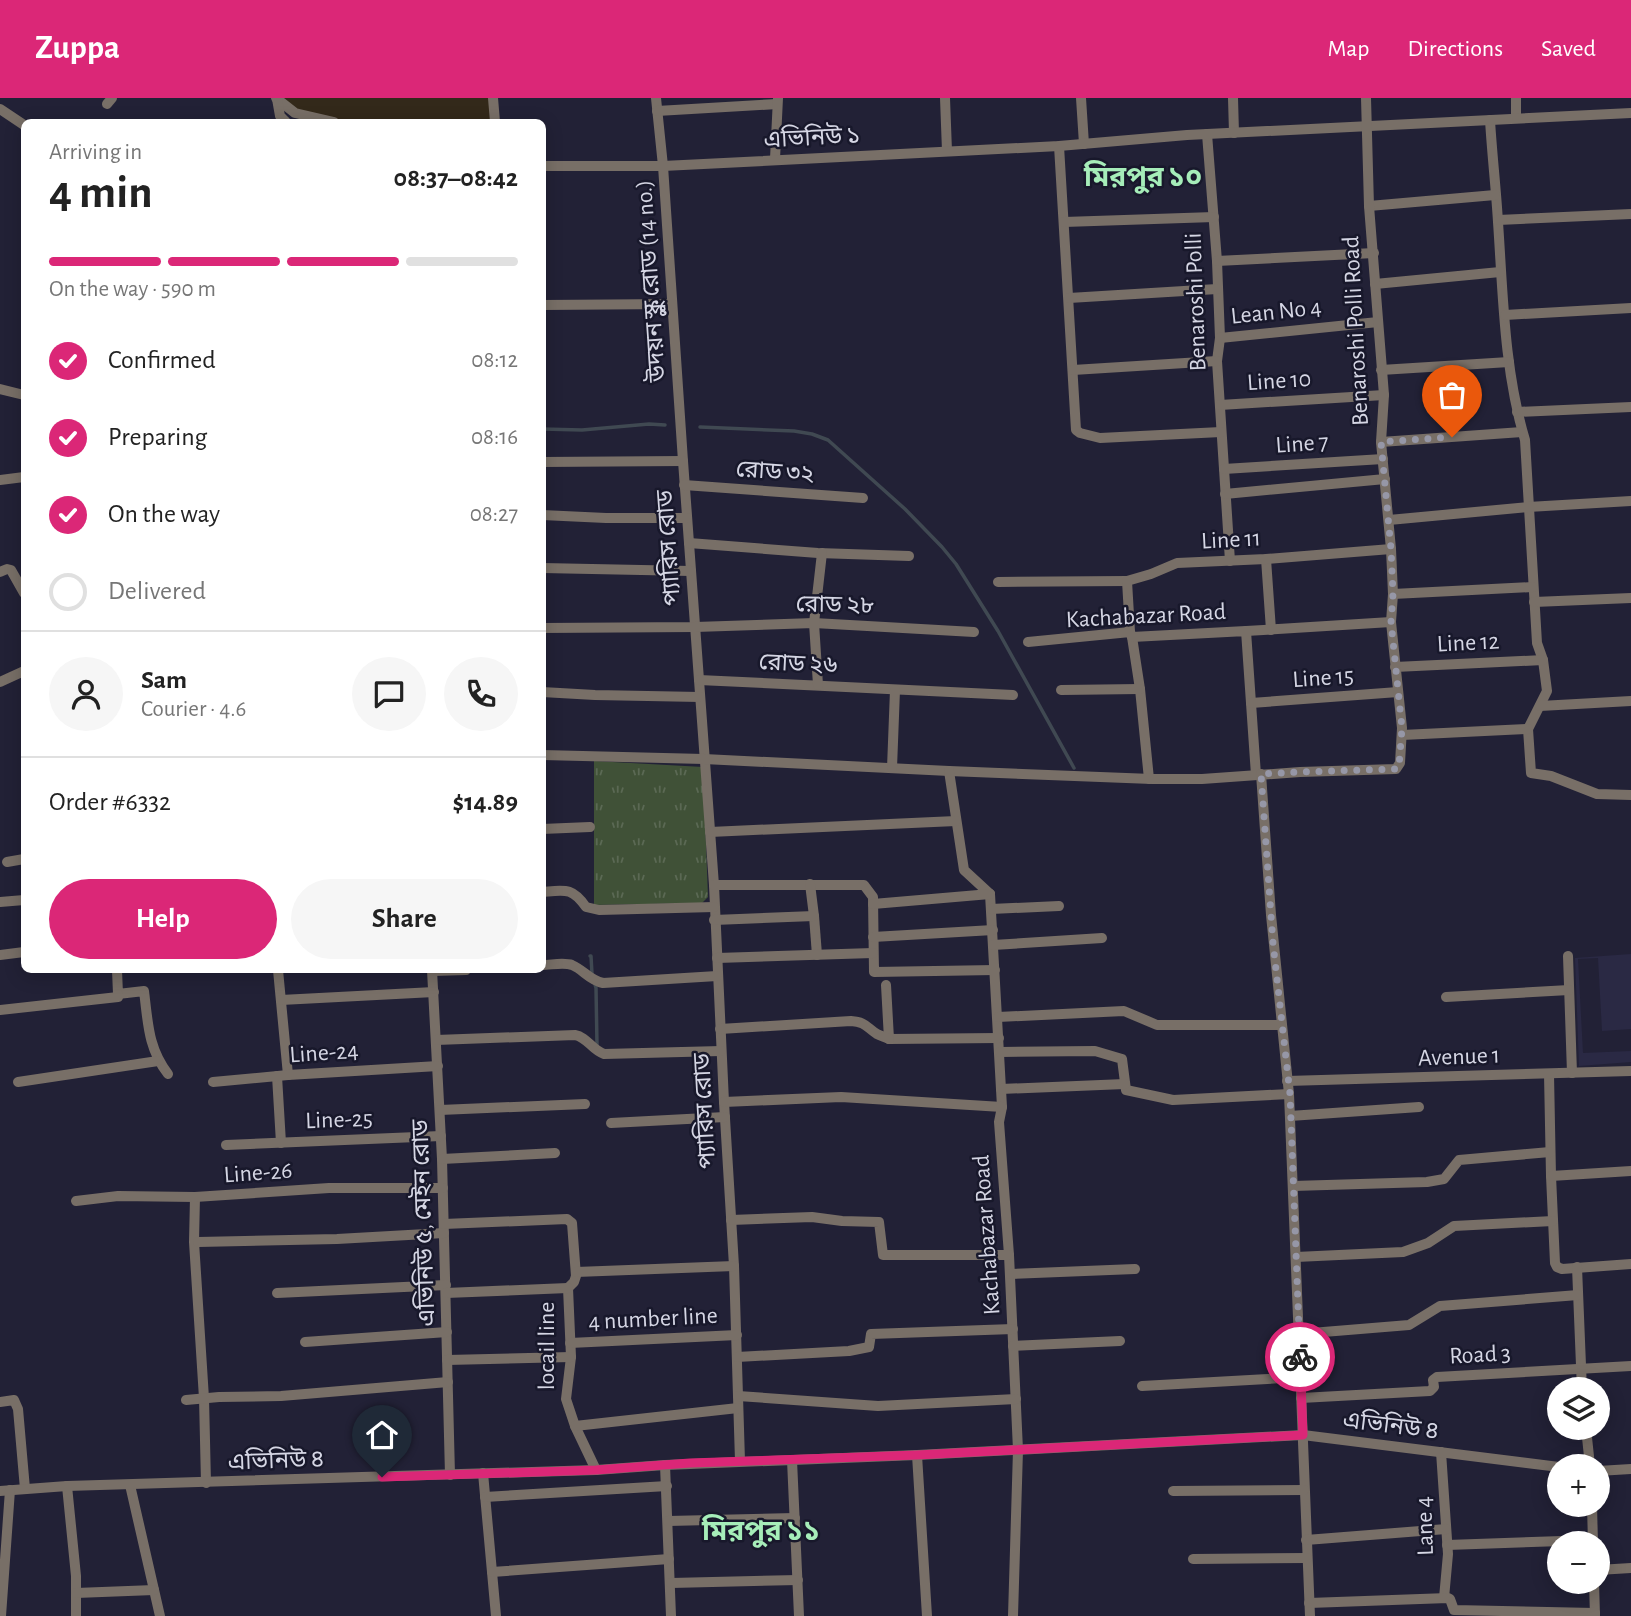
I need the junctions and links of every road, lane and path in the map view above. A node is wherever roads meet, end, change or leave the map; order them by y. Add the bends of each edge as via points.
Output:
1 (492, 98) edge
2 (656, 98) edge
3 (944, 98) edge
4 (1081, 98) edge
5 (1233, 98) edge
6 (1366, 98) edge
7 (1516, 98) edge
8 (778, 101) edge
9 (277, 102) edge
10 (0, 108) edge
11 (657, 111) junction
12 (1631, 113) edge
13 (1516, 118) junction
14 (273, 119) edge
15 (283, 119) edge
16 (321, 119) edge
17 (495, 119) edge
18 (1490, 120) junction
19 (21, 123) edge
20 (1367, 126) junction
21 (1234, 133) junction
22 (1207, 134) junction
23 (1084, 144) junction
24 (1059, 146) junction
25 (947, 152) junction
26 (775, 159) junction
27 (546, 166) edge
28 (663, 166) junction
29 (1495, 194) junction
30 (1369, 206) junction
31 (1631, 214) edge
32 (1214, 217) junction
33 (1498, 220) junction
34 (1064, 222) junction
35 (1374, 253) junction
36 (1217, 261) junction
37 (1500, 272) junction
38 (1376, 284) junction
39 (1217, 289) junction
40 (1069, 298) junction
41 (672, 304) junction
42 (546, 305) edge
43 (1631, 308) edge
44 (1505, 315) junction
45 (1378, 322) junction
46 (1220, 338) junction
47 (1217, 361) junction
48 (1509, 362) junction
49 (1073, 370) junction
50 (1381, 370) junction
51 (0, 388) edge
52 (21, 394) edge
53 (1384, 395) junction
54 (1220, 405) junction
55 (1631, 407) edge
56 (1517, 412) junction
57 (1221, 432) junction
58 (1522, 432) junction
59 (1381, 442) junction
60 (1383, 459) junction
61 (682, 461) junction
62 (546, 462) edge
63 (1224, 469) junction
64 (21, 477) edge
65 (1385, 479) junction
66 (0, 480) edge
67 (684, 485) junction
68 (1225, 494) junction
69 (863, 498) dead end
70 (1631, 501) edge
71 (1528, 507) junction
72 (546, 515) edge
73 (687, 518) junction
74 (1389, 520) junction
75 (689, 543) junction
76 (1391, 549) junction
77 (821, 553) junction
78 (909, 556) dead end
79 (1266, 559) junction
80 (1230, 561) junction
81 (546, 568) edge
82 (691, 571) junction
83 (0, 572) edge
84 (1127, 580) junction
85 (998, 582) dead end
86 (1533, 587) junction
87 (21, 588) edge
88 (1393, 594) junction
89 (1631, 598) edge
90 (1534, 602) junction
91 (1391, 622) junction
92 (814, 623) junction
93 (695, 627) junction
94 (546, 628) edge
95 (1271, 630) junction
96 (1247, 631) junction
97 (974, 632) dead end
98 (1131, 634) junction
99 (1028, 642) dead end
100 (1543, 660) junction
101 (1395, 667) junction
102 (21, 672) edge
103 (699, 680) junction
104 (0, 682) edge
105 (818, 685) junction
106 (1140, 689) junction
107 (895, 690) junction
108 (1062, 690) dead end
109 (546, 692) edge
110 (1398, 692) junction
111 (1013, 695) dead end
112 (700, 697) junction
113 (1631, 701) edge
114 (1251, 703) junction
115 (1540, 706) junction
116 (1528, 729) junction
117 (1402, 735) junction
118 (546, 755) edge
119 (704, 759) junction
120 (891, 768) junction
121 (949, 771) junction
122 (1258, 775) junction
123 (1149, 779) junction
124 (1631, 794) edge
125 (956, 821) junction
126 (590, 827) dead end
127 (546, 829) edge
128 (710, 832) junction
129 (21, 860) edge
130 (6, 862) dead end
131 (810, 884) junction
132 (714, 885) junction
133 (546, 892) edge
134 (990, 894) junction
135 (21, 900) edge
136 (0, 902) edge
137 (873, 904) junction
138 (1059, 906) dead end
139 (714, 907) junction
140 (991, 909) junction
141 (814, 916) junction
142 (714, 920) junction
143 (993, 930) junction
144 (873, 937) junction
145 (1102, 937) dead end
146 (993, 945) junction
147 (21, 952) edge
148 (873, 953) junction
149 (0, 955) edge
150 (817, 955) junction
151 (1568, 956) dead end
152 (716, 958) junction
153 (546, 965) edge
154 (995, 970) junction
155 (117, 973) edge
156 (278, 973) edge
157 (433, 973) edge
158 (717, 976) junction
159 (886, 985) dead end
160 (1569, 990) junction
161 (434, 992) junction
162 (118, 993) junction
163 (1446, 997) dead end
164 (281, 1000) junction
165 (0, 1010) edge
166 (998, 1017) junction
167 (1281, 1026) junction
168 (720, 1029) junction
169 (999, 1038) junction
170 (889, 1039) junction
171 (436, 1040) junction
172 (721, 1051) junction
173 (1000, 1052) junction
174 (158, 1061) junction
175 (438, 1066) junction
176 (1631, 1071) edge
177 (1572, 1073) junction
178 (168, 1074) dead end
179 (1549, 1074) junction
180 (282, 1075) junction
181 (18, 1082) dead end
182 (213, 1082) dead end
183 (1287, 1082) junction
184 (1125, 1084) junction
185 (1001, 1090) junction
186 (1290, 1094) junction
187 (724, 1102) junction
188 (585, 1104) dead end
189 (1002, 1107) junction
190 (1419, 1107) dead end
191 (440, 1110) junction
192 (1290, 1116) junction
193 (725, 1117) junction
194 (611, 1123) dead end
195 (441, 1136) junction
196 (281, 1143) junction
197 (226, 1145) dead end
198 (1550, 1152) junction
199 (555, 1153) dead end
200 (442, 1159) junction
201 (1631, 1171) edge
202 (1550, 1176) junction
203 (1293, 1186) junction
204 (443, 1188) junction
205 (195, 1197) junction
206 (76, 1201) dead end
207 (731, 1220) junction
208 (1553, 1222) junction
209 (444, 1228) junction
210 (198, 1242) dead end
211 (1009, 1255) junction
212 (1296, 1257) junction
213 (1631, 1264) edge
214 (734, 1266) junction
215 (1577, 1267) junction
216 (1135, 1269) dead end
217 (576, 1272) junction
218 (1010, 1274) junction
219 (568, 1288) junction
220 (446, 1289) junction
221 (277, 1293) dead end
222 (1578, 1295) junction
223 (1013, 1329) junction
224 (447, 1332) junction
225 (1299, 1334) junction
226 (737, 1335) junction
227 (1120, 1341) dead end
228 (305, 1342) dead end
229 (570, 1343) junction
230 (1013, 1346) junction
231 (571, 1357) junction
232 (737, 1357) junction
233 (447, 1360) junction
234 (1631, 1367) edge
235 (1580, 1369) junction
236 (1301, 1377) junction
237 (1581, 1377) edge
238 (447, 1382) junction
239 (1142, 1386) dead end
240 (204, 1398) junction
241 (1301, 1398) junction
242 (1016, 1399) junction
243 (186, 1400) dead end
244 (0, 1402) edge
245 (738, 1402) junction
246 (575, 1426) junction
247 (1303, 1435) junction
248 (1018, 1450) junction
249 (1441, 1452) junction
250 (917, 1455) junction
251 (792, 1460) junction
252 (740, 1461) junction
253 (665, 1465) junction
254 (1547, 1465) edge
255 (1631, 1469) edge
256 (596, 1470) junction
257 (1610, 1470) edge
258 (483, 1473) junction
259 (450, 1475) junction
260 (206, 1483) junction
261 (130, 1485) junction
262 (67, 1486) junction
263 (667, 1486) junction
264 (25, 1489) junction
265 (1304, 1490) junction
266 (5, 1491) edge
267 (1173, 1491) dead end
268 (485, 1497) junction
269 (795, 1518) junction
270 (668, 1521) junction
271 (1446, 1529) junction
272 (1306, 1541) junction
273 (1547, 1543) edge
274 (1447, 1545) junction
275 (1307, 1558) junction
276 (668, 1559) junction
277 (1193, 1559) dead end
278 (1631, 1568) edge
279 (1610, 1569) edge
280 (492, 1572) junction
281 (798, 1580) junction
282 (671, 1583) junction
283 (155, 1590) junction
284 (76, 1593) junction
285 (1594, 1594) edge
286 (1444, 1598) junction
287 (1309, 1603) junction
288 (1595, 1614) edge
289 (1, 1616) edge
290 (76, 1616) edge
291 (160, 1616) edge
292 (496, 1616) edge
293 (671, 1616) edge
294 (799, 1616) edge
295 (927, 1616) edge
296 (1013, 1616) edge
297 (1310, 1616) edge

1 - 17 street
2 - 11 street, উদয়ন স্কুল রোড (14 no.)
3 - 25 street
4 - 23 street
5 - 21 street
6 - 20 street, Benaroshi Polli Road
7 - 13 street
8 - 11 street
8 - 26 street
9 - 14 street
9 - 15 street
9 - 16 street via 295,113
10 - 19 street
11 - 28 street, উদয়ন স্কুল রোড (14 no.)
12 - 13 street, এভিনিউ ১
13 - 18 street, এভিনিউ ১
18 - 20 street, এভিনিউ ১
18 - 29 street
20 - 21 street, এভিনিউ ১
20 - 30 street, Benaroshi Polli Road
21 - 22 street, এভিনিউ ১
22 - 23 street, এভিনিউ ১
22 - 32 street, Benaroshi Polli
23 - 24 street, এভিনিউ ১
24 - 25 street, এভিনিউ ১
24 - 34 street
25 - 26 street, এভিনিউ ১
26 - 28 street, এভিনিউ ১
27 - 28 street, এভিনিউ ১
28 - 41 street, উদয়ন স্কুল রোড (14 no.)
29 - 30 street
29 - 33 street
30 - 35 street, Benaroshi Polli Road
31 - 33 street
32 - 34 street
32 - 36 street, Benaroshi Polli
33 - 37 street
34 - 40 street
35 - 36 street
35 - 38 street, Benaroshi Polli Road
36 - 39 street, Benaroshi Polli
37 - 38 street
37 - 44 street
38 - 45 street, Benaroshi Polli Road
39 - 40 street
39 - 46 street, Benaroshi Polli
40 - 49 street
41 - 42 street
41 - 61 street, উদয়ন স্কুল রোড (14 no.)
43 - 44 street
44 - 48 street
45 - 46 street, Lean No 4
45 - 50 street, Benaroshi Polli Road
46 - 47 street, Benaroshi Polli
47 - 49 street
47 - 54 street, Benaroshi Polli
48 - 50 street
48 - 56 street
49 - 57 street via 1076,430 1080,433 1100,438
50 - 53 street, Benaroshi Polli Road
51 - 52 street
53 - 54 street, Line 10
53 - 59 street, Benaroshi Polli Road
54 - 57 street, Benaroshi Polli
55 - 56 street
56 - 58 street
57 - 63 street, Benaroshi Polli
58 - 59 street
58 - 71 street
59 - 60 street, Benaroshi Polli Road
60 - 63 street, Line 7
60 - 65 street, Benaroshi Polli Road
61 - 62 street
61 - 67 street, প্যারিস রোড
63 - 68 street, Benaroshi Polli
64 - 66 street
65 - 68 street
65 - 74 street, Benaroshi Polli Road
67 - 69 street, রোড ৩২
67 - 73 street, প্যারিস রোড
68 - 80 street, Benaroshi Polli
70 - 71 street
71 - 74 street
71 - 86 street
72 - 73 street
73 - 75 street, প্যারিস রোড
74 - 76 street, Benaroshi Polli Road
75 - 77 street
75 - 82 street, প্যারিস রোড
76 - 79 street, Line 11
76 - 88 street, Benaroshi Polli Road
77 - 78 street
77 - 92 street
79 - 80 street, Line 11
79 - 95 street
80 - 84 street, Line 11 via 1177,563
81 - 82 street
82 - 93 street, প্যারিস রোড
83 - 87 street via 11,570
84 - 85 street
84 - 98 street
86 - 88 street
86 - 90 street
88 - 91 street, Benaroshi Polli Road
89 - 90 street
90 - 100 street
91 - 95 street
91 - 101 street, Benaroshi Polli Road
92 - 93 street, রোড ২৮
92 - 97 street, রোড ২৮
92 - 105 street
93 - 94 street, রোড ২৮
93 - 103 street, প্যারিস রোড
95 - 96 street
96 - 98 street, Kachabazar Road
96 - 114 street, Kachabazar Road
98 - 99 street, Kachabazar Road
98 - 106 street
100 - 101 street, Line 12
100 - 115 street via 1546,691
101 - 110 street, Benaroshi Polli Road
102 - 104 street
103 - 105 street, রোড ২৬
103 - 112 street, প্যারিস রোড
105 - 107 street, রোড ২৬
106 - 108 street
106 - 123 street
107 - 111 street, রোড ২৬
107 - 120 street
109 - 112 street
110 - 114 street, Line 15
110 - 117 street, Benaroshi Polli Road
112 - 119 street, প্যারিস রোড
113 - 115 street
114 - 122 street, Kachabazar Road
115 - 116 street
116 - 117 street
116 - 124 street via 1531,773 1597,794
117 - 122 street, Benaroshi Polli Road via 1396,769
118 - 119 street
119 - 120 street
119 - 128 street, প্যারিস রোড
120 - 121 street
121 - 123 street
121 - 125 street
122 - 123 street
122 - 167 street, Kachabazar Road
125 - 128 street
125 - 134 street via 964,870
126 - 127 street
128 - 132 street, প্যারিস রোড
129 - 130 street
131 - 132 street
131 - 137 street via 864,885
131 - 141 street
132 - 139 street, প্যারিস রোড
133 - 139 street via 571,891 586,906 599,910
134 - 137 street
134 - 140 street, Kachabazar Road
135 - 136 street
137 - 144 street
138 - 140 street
139 - 142 street, প্যারিস রোড
140 - 143 street, Kachabazar Road
141 - 142 street
141 - 150 street
142 - 152 street, প্যারিস রোড
143 - 144 street
143 - 146 street, Kachabazar Road
144 - 148 street
145 - 146 street
146 - 154 street, Kachabazar Road
147 - 149 street
148 - 150 street
148 - 154 street via 874,972
150 - 152 street
151 - 160 street
152 - 158 street, প্যারিস রোড
153 - 158 street via 568,964 603,983
154 - 166 street, Kachabazar Road
155 - 162 street
156 - 164 street, Line-25
157 - 161 street, এভিনিউ ৫, মেইন রোড
158 - 168 street, প্যারিস রোড
159 - 170 street
160 - 163 street
160 - 177 street
161 - 164 street
161 - 171 street, এভিনিউ ৫, মেইন রোড
162 - 165 street via 118,997
162 - 174 street via 144,991 150,1041
164 - 180 street, Line-25
166 - 167 street via 1124,1011 1157,1025
166 - 169 street, Kachabazar Road
167 - 183 street, Kachabazar Road
168 - 170 street via 859,1021
168 - 172 street, প্যারিস রোড
169 - 170 street
169 - 173 street, Kachabazar Road
171 - 172 street via 579,1035 604,1054
171 - 175 street, এভিনিউ ৫, মেইন রোড
172 - 187 street, প্যারিস রোড
173 - 184 street via 1107,1054 1122,1059
173 - 185 street, Kachabazar Road
174 - 178 street
174 - 181 street
175 - 180 street, Line-24
175 - 191 street, এভিনিউ ৫, মেইন রোড
176 - 177 street, Avenue 1
177 - 179 street, Avenue 1
179 - 183 street, Avenue 1
179 - 198 street
180 - 182 street, Line-24
180 - 196 street, Line-25
183 - 186 street, Kachabazar Road
184 - 185 street
184 - 186 street via 1126,1090 1173,1100
185 - 189 street, Kachabazar Road
186 - 192 street, Kachabazar Road
187 - 189 street via 841,1097
187 - 193 street, প্যারিস রোড
188 - 191 street
189 - 211 street, Kachabazar Road via 999,1122
190 - 192 street
191 - 195 street, এভিনিউ ৫, মেইন রোড
192 - 203 street, Kachabazar Road
193 - 194 street
193 - 207 street, প্যারিস রোড
195 - 196 street, Line-25
195 - 200 street, এভিনিউ ৫, মেইন রোড
196 - 197 street, Line-25
198 - 202 street
198 - 203 street via 1459,1160 1444,1179 1427,1182
199 - 200 street
200 - 204 street, এভিনিউ ৫, মেইন রোড
201 - 202 street
202 - 208 street
203 - 212 street, Kachabazar Road
204 - 205 street, Line-26 via 328,1188
204 - 209 street, এভিনিউ ৫, মেইন রোড
205 - 206 street, Line-26 via 118,1196
205 - 240 street
207 - 211 street via 812,1217 879,1223 883,1255
207 - 214 street, প্যারিস রোড
208 - 212 street via 1454,1226 1403,1252
208 - 215 street via 1557,1268
209 - 210 street via 337,1239
209 - 217 street, locail line via 567,1219 572,1223
209 - 220 street, এভিনিউ ৫, মেইন রোড
211 - 218 street, Kachabazar Road
212 - 225 street, Kachabazar Road
213 - 215 street
214 - 217 street
214 - 226 street, প্যারিস রোড
215 - 222 street
216 - 218 street
217 - 219 street, locail line
218 - 223 street, Kachabazar Road
219 - 220 street
219 - 229 street, locail line
220 - 221 street
220 - 224 street, এভিনিউ ৫, মেইন রোড
222 - 225 street via 1440,1306 1409,1325
222 - 235 street
223 - 230 street, Kachabazar Road
223 - 232 street via 871,1334 869,1347 849,1351
224 - 228 street
224 - 233 street, এভিনিউ ৫, মেইন রোড
225 - 236 street, Kachabazar Road
226 - 229 street, 4 number line
226 - 232 street, প্যারিস রোড
227 - 230 street, Kachabazar Road
229 - 231 street, locail line
230 - 242 street, Kachabazar Road
231 - 233 street
231 - 246 street, locail line via 566,1399
232 - 245 street, প্যারিস রোড
233 - 238 street, এভিনিউ ৫, মেইন রোড
234 - 235 street, Road 3
235 - 237 street
235 - 241 street, Road 3 via 1437,1377 1430,1391
236 - 239 street
236 - 241 street, Kachabazar Road
238 - 240 street
238 - 259 street, এভিনিউ ৫, মেইন রোড
240 - 243 street
240 - 260 street
241 - 247 street, Kachabazar Road
242 - 245 street via 878,1406
242 - 248 street, Kachabazar Road
244 - 264 street via 14,1400 18,1409
245 - 246 street
245 - 252 street, প্যারিস রোড
246 - 256 street, locail line
247 - 248 street, এভিনিউ ৪
247 - 249 street, এভিনিউ ৪
247 - 265 street, Kachabazar Road
248 - 250 street, এভিনিউ ৪
248 - 296 street, Kachabazar Road
249 - 254 street, এভিনিউ ৪
249 - 271 street, Lane 4
250 - 251 street, এভিনিউ ৪
250 - 295 street
251 - 252 street, এভিনিউ ৪
251 - 269 street
252 - 253 street, এভিনিউ ৪
253 - 256 street, এভিনিউ ৪
253 - 263 street
255 - 257 street
256 - 258 street, এভিনিউ ৪
258 - 259 street, এভিনিউ ৪
258 - 268 street
259 - 260 street, এভিনিউ ৪
260 - 261 street, এভিনিউ ৪
261 - 262 street, এভিনিউ ৪
261 - 283 street
262 - 264 street, এভিনিউ ৪
262 - 284 street
263 - 268 street
263 - 270 street
264 - 266 street, এভিনিউ ৪
265 - 267 street
265 - 272 street, Kachabazar Road
266 - 289 street
268 - 280 street
269 - 270 street
269 - 281 street
270 - 276 street
271 - 272 street
271 - 274 street, Lane 4
272 - 275 street, Kachabazar Road
273 - 274 street
274 - 286 street, Lane 4
275 - 277 street
275 - 287 street, Kachabazar Road
276 - 280 street
276 - 282 street
278 - 279 street
280 - 292 street
281 - 282 street
281 - 294 street
282 - 293 street
283 - 284 street
283 - 291 street
284 - 290 street
285 - 288 street
286 - 287 street
286 - 288 street via 1450,1599 1454,1610
287 - 297 street, Kachabazar Road

